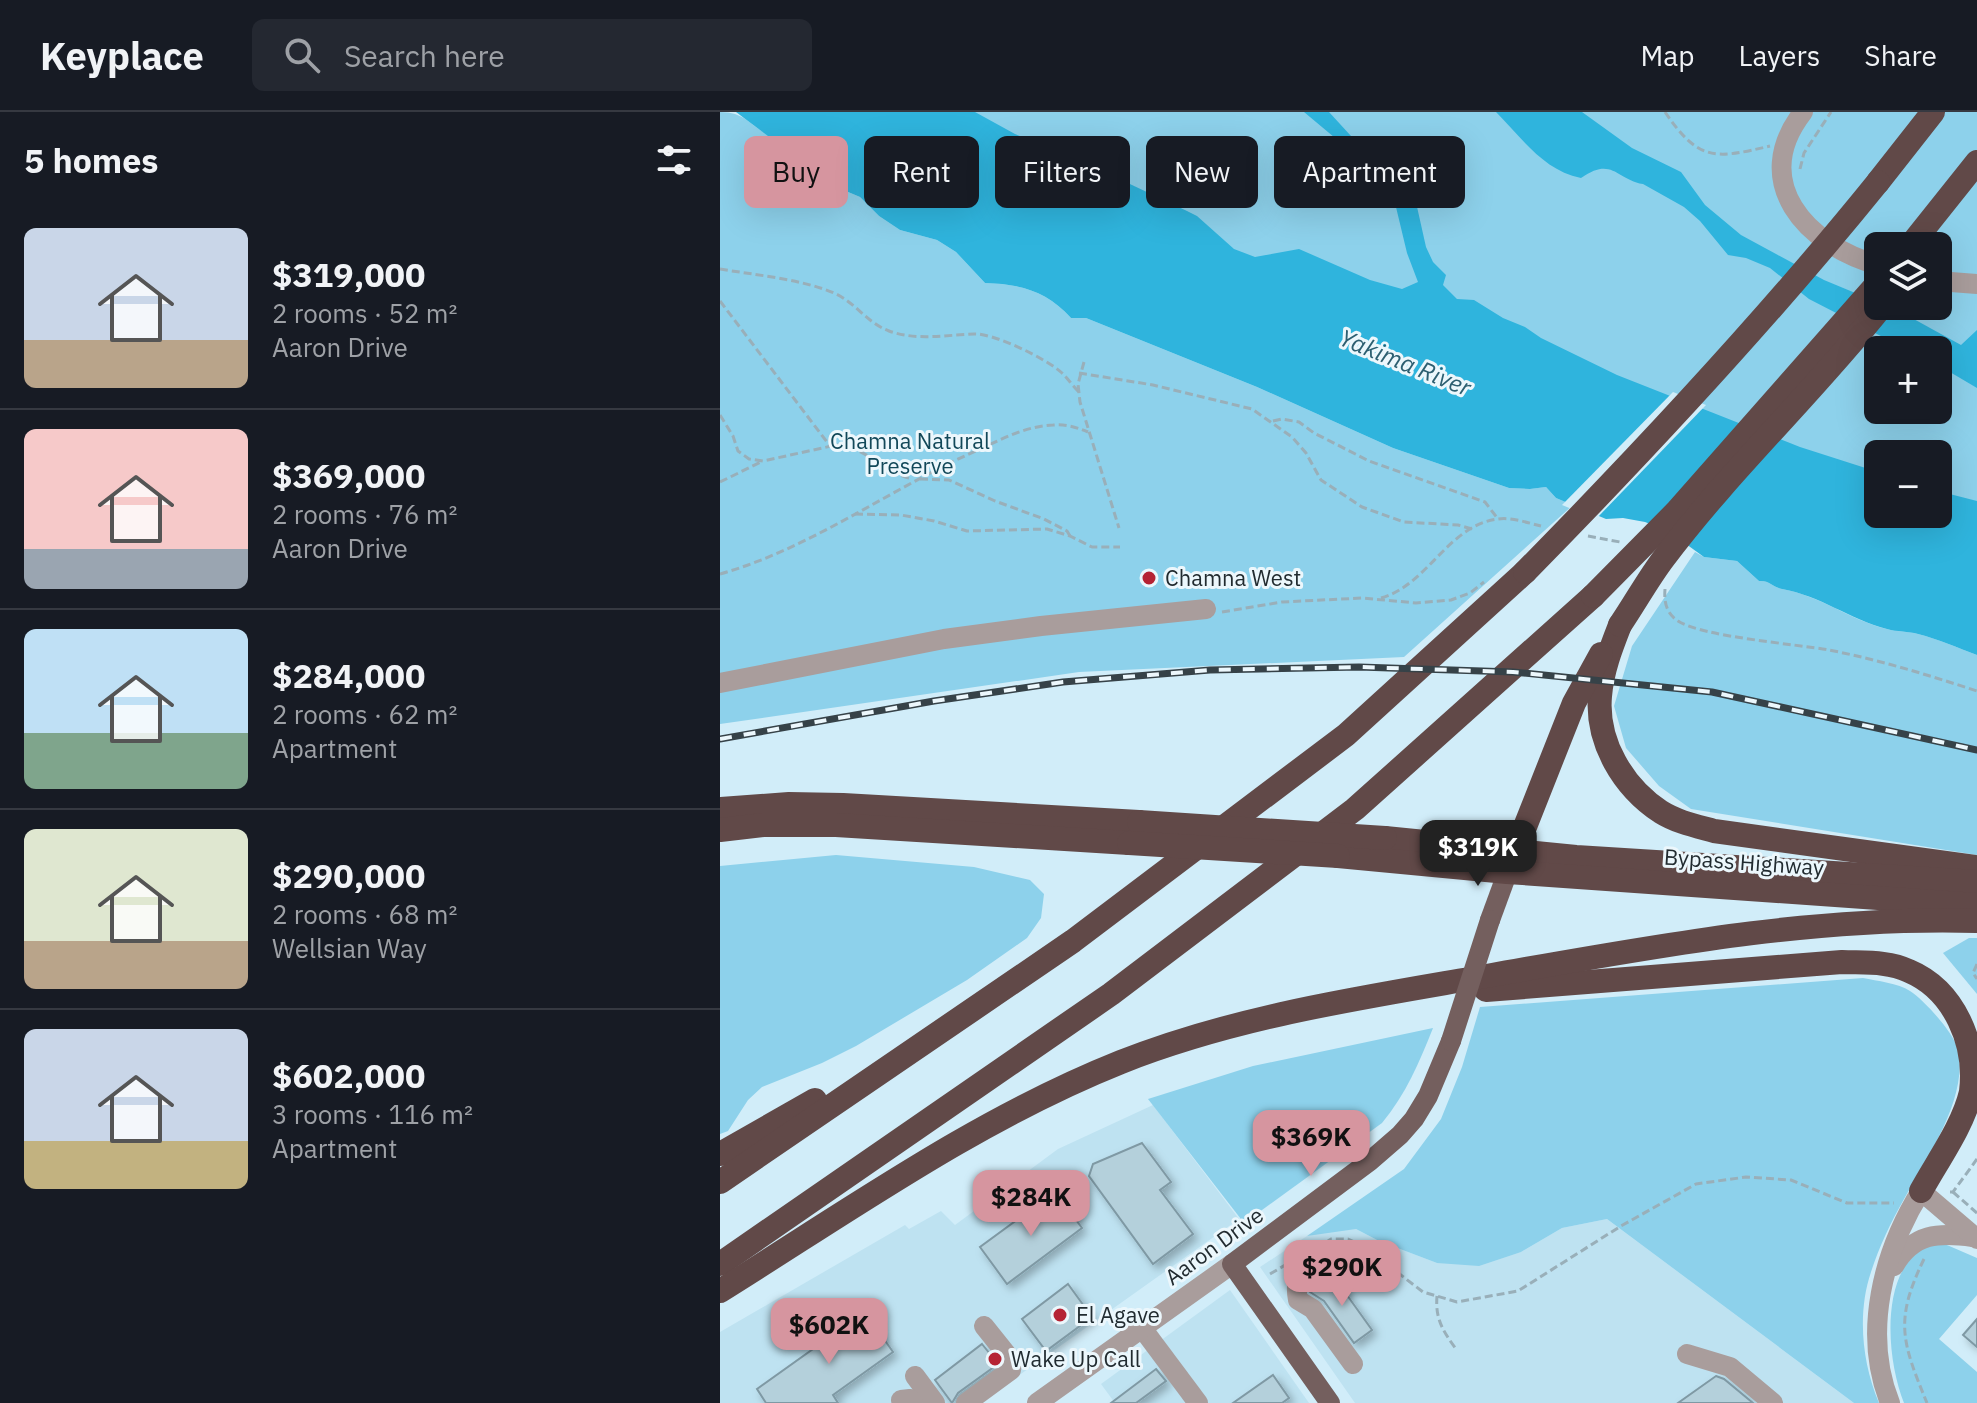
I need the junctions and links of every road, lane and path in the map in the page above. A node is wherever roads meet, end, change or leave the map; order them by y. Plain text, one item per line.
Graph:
1 (1665, 112) edge
2 (1803, 112) edge
3 (1831, 112) edge
4 (1933, 112) edge
5 (1786, 143) junction
6 (1977, 162) edge
7 (1977, 183) edge
8 (1786, 198) junction
9 (1921, 232) edge
10 (1940, 232) edge
11 (1864, 261) edge
12 (720, 269) edge
13 (1952, 282) edge
14 (1977, 284) edge
15 (1864, 299) edge
16 (720, 301) edge
17 (1871, 320) edge
18 (1084, 362) dead end
19 (1079, 373) junction
20 (1079, 392) junction
21 (720, 415) edge
22 (1273, 421) junction
23 (1088, 432) junction
24 (830, 446) junction
25 (763, 461) junction
26 (915, 479) junction
27 (720, 482) edge
28 (851, 514) junction
29 (1498, 519) junction
30 (1546, 527) dead end
31 (1119, 528) dead end
32 (1472, 529) junction
33 (1585, 535) dead end
34 (1070, 536) junction
35 (1625, 543) dead end
36 (1120, 547) dead end
37 (720, 574) edge
38 (1489, 578) dead end
39 (1665, 588) dead end
40 (1381, 598) junction
41 (1206, 609) joint
42 (1620, 625) junction
43 (720, 683) edge
44 (1977, 691) edge
45 (720, 809) edge
46 (720, 830) edge
47 (1134, 832) junction
48 (1511, 862) junction
49 (1977, 868) edge
50 (1977, 882) edge
51 (1977, 905) edge
52 (1977, 921) edge
53 (1977, 964) edge
54 (1977, 979) edge
55 (1364, 998) junction
56 (920, 1044) junction
57 (720, 1154) edge
58 (1977, 1159) edge
59 (720, 1182) edge
60 (1930, 1198) junction
61 (1977, 1213) edge
62 (1930, 1235) junction
63 (1976, 1238) edge
64 (720, 1264) edge
65 (1232, 1264) junction
66 (1353, 1271) dead end
67 (1882, 1286) junction
68 (720, 1291) edge
69 (984, 1326) dead end
70 (1142, 1328) junction
71 (1456, 1349) dead end
72 (1687, 1354) dead end
73 (1353, 1364) dead end
74 (915, 1376) dead end
75 (935, 1403) edge
76 (966, 1403) edge
77 (1037, 1403) edge
78 (1198, 1403) edge
79 (1330, 1403) edge
80 (1773, 1403) edge
81 (1890, 1403) edge
82 (1927, 1403) edge

1 - 5 path
2 - 5 street
3 - 8 path
4 - 56 highway, bridge
5 - 8 street
6 - 9 highway
7 - 10 highway
8 - 11 street
12 - 20 path
13 - 14 street
15 - 64 highway, bridge
16 - 24 path
17 - 42 highway, bridge
18 - 19 path
19 - 20 path
19 - 22 path
20 - 23 path
21 - 25 path
22 - 29 path
22 - 32 path
23 - 26 path
23 - 31 path
24 - 25 path
24 - 26 path
25 - 27 path
26 - 28 path
26 - 34 path
28 - 34 path
28 - 37 path
29 - 30 path
29 - 32 path
32 - 40 path
33 - 35 path
34 - 36 path
38 - 40 path
39 - 44 path
40 - 41 path
41 - 43 street
42 - 48 highway
42 - 49 highway
45 - 47 highway
46 - 47 highway
47 - 48 highway, bridge
48 - 50 highway, Bypass Highway
48 - 51 highway, Bypass Highway
48 - 65 main road, Aaron Drive, bridge
52 - 55 highway
53 - 54 path
55 - 60 highway
55 - 68 highway
56 - 57 highway
56 - 59 highway
58 - 60 path
60 - 61 path
60 - 63 street
60 - 67 street
60 - 71 path
62 - 63 street
62 - 67 street
62 - 82 path
65 - 70 street, Aaron Drive
65 - 79 main road
66 - 73 street
67 - 81 street
69 - 76 street
70 - 77 street, Aaron Drive
70 - 78 street
72 - 80 street
74 - 75 street

